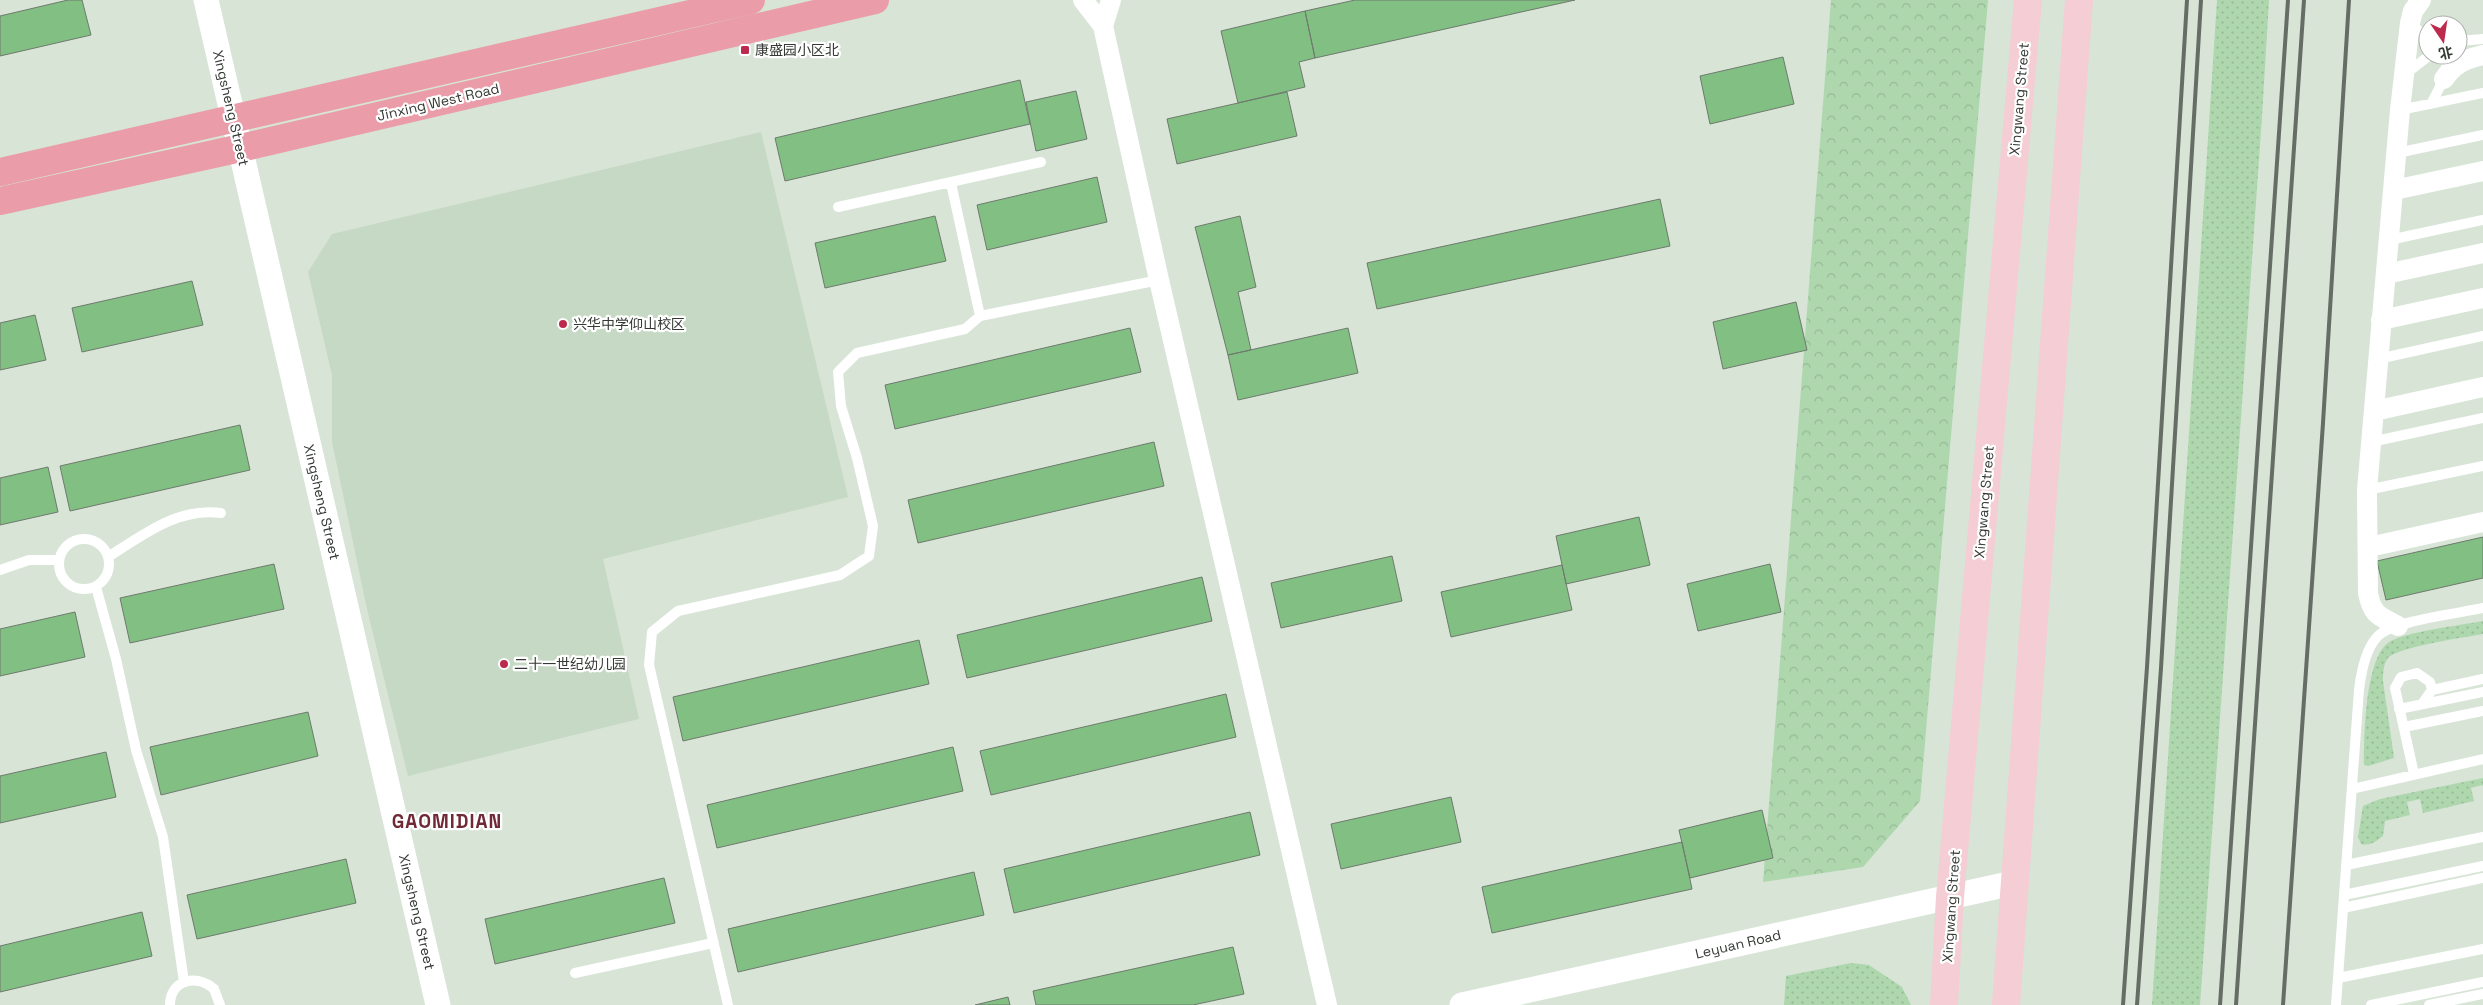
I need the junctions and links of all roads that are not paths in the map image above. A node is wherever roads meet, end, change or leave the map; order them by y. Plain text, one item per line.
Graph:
1 (206, 0) edge
2 (751, 0) edge
3 (875, 0) edge
4 (1083, 0) edge
5 (1111, 0) edge
6 (2028, 0) edge
7 (2079, 0) edge
8 (2421, 0) edge
9 (2410, 23) junction
10 (1103, 26) junction
11 (2418, 30) edge
12 (2483, 39) edge
13 (2468, 40) edge
14 (2483, 55) edge
15 (2418, 64) edge
16 (2446, 65) edge
17 (2404, 75) junction
18 (2444, 79) junction
19 (2483, 93) edge
20 (2431, 104) junction
21 (2400, 110) junction
22 (234, 117) junction
23 (2483, 135) edge
24 (241, 148) junction
25 (2397, 153) junction
26 (1041, 162) dead end
27 (2483, 171) edge
28 (0, 172) edge
29 (950, 183) junction
30 (2394, 190) junction
31 (0, 201) edge
32 (838, 207) dead end
33 (2483, 220) edge
34 (2389, 240) junction
35 (2483, 253) edge
36 (2386, 274) junction
37 (1159, 280) junction
38 (2483, 298) edge
39 (980, 316) junction
40 (2381, 320) junction
41 (2483, 336) edge
42 (2378, 359) junction
43 (2483, 388) edge
44 (2374, 411) junction
45 (2483, 418) edge
46 (2371, 442) junction
47 (2483, 466) edge
48 (2367, 490) junction
49 (221, 513) dead end
50 (2483, 522) edge
51 (2369, 547) junction
52 (108, 557) junction
53 (59, 560) junction
54 (0, 570) edge
55 (96, 587) junction
56 (2483, 608) edge
57 (2398, 626) junction
58 (2483, 679) edge
59 (2432, 690) junction
60 (2483, 692) edge
61 (2422, 704) junction
62 (2399, 709) junction
63 (2483, 711) edge
64 (2404, 727) junction
65 (2483, 759) edge
66 (2414, 774) junction
67 (2352, 789) junction
68 (2483, 837) edge
69 (2346, 865) junction
70 (2483, 866) edge
71 (2483, 878) edge
72 (2013, 883) junction
73 (2344, 895) junction
74 (1950, 897) junction
75 (2344, 908) junction
76 (713, 943) junction
77 (2483, 949) edge
78 (575, 974) dead end
79 (2338, 978) junction
80 (184, 982) junction
81 (2483, 982) edge
82 (2483, 994) edge
83 (170, 1005) edge
84 (220, 1005) edge
85 (438, 1005) edge
86 (728, 1005) edge
87 (1327, 1005) edge
88 (1462, 1005) edge
89 (1944, 1005) edge
90 (2006, 1005) edge
91 (2336, 1005) edge
92 (2371, 1005) edge
93 (2429, 1005) edge

1 - 22 street, Xingsheng Street
2 - 22 main road
3 - 24 main road, Jinxing West Road
4 - 10 street
5 - 10 street
6 - 74 main road, Xingwang Street
7 - 72 main road
8 - 9 street
9 - 11 lane
9 - 17 street
10 - 37 street
12 - 13 lane
14 - 18 street
15 - 17 lane
16 - 18 lane
17 - 21 street
18 - 20 lane
19 - 20 lane
20 - 21 lane
21 - 25 street
22 - 24 street, Xingsheng Street
22 - 28 main road
23 - 25 lane
24 - 31 main road, Jinxing West Road
24 - 85 street, Xingsheng Street
25 - 30 street
26 - 29 lane
27 - 30 street
29 - 32 lane
29 - 39 lane
30 - 34 street
33 - 34 lane
34 - 36 street
35 - 36 street
36 - 40 street
37 - 39 lane
37 - 87 street
38 - 40 street
39 - 76 lane
40 - 42 street
41 - 42 lane
42 - 44 street
43 - 44 street
44 - 46 street
45 - 46 lane
46 - 48 street
47 - 48 lane
48 - 51 street
49 - 52 lane
50 - 51 street
51 - 57 street
52 - 53 lane
52 - 55 lane
53 - 54 lane
53 - 55 lane
55 - 80 lane
56 - 57 lane
57 - 67 lane
58 - 59 lane
59 - 61 lane
59 - 62 lane
60 - 61 lane
61 - 62 lane
62 - 64 lane
63 - 64 lane
64 - 66 lane
65 - 66 lane
66 - 67 lane
67 - 69 lane
68 - 69 lane
69 - 73 lane
70 - 73 lane
71 - 75 lane
72 - 74 street, Leyuan Road
72 - 90 main road
73 - 75 lane
74 - 88 street, Leyuan Road
74 - 89 main road, Xingwang Street
75 - 79 lane
76 - 78 lane
76 - 86 lane
77 - 79 lane
79 - 91 lane
80 - 83 lane
80 - 84 lane
81 - 92 lane
82 - 93 lane

